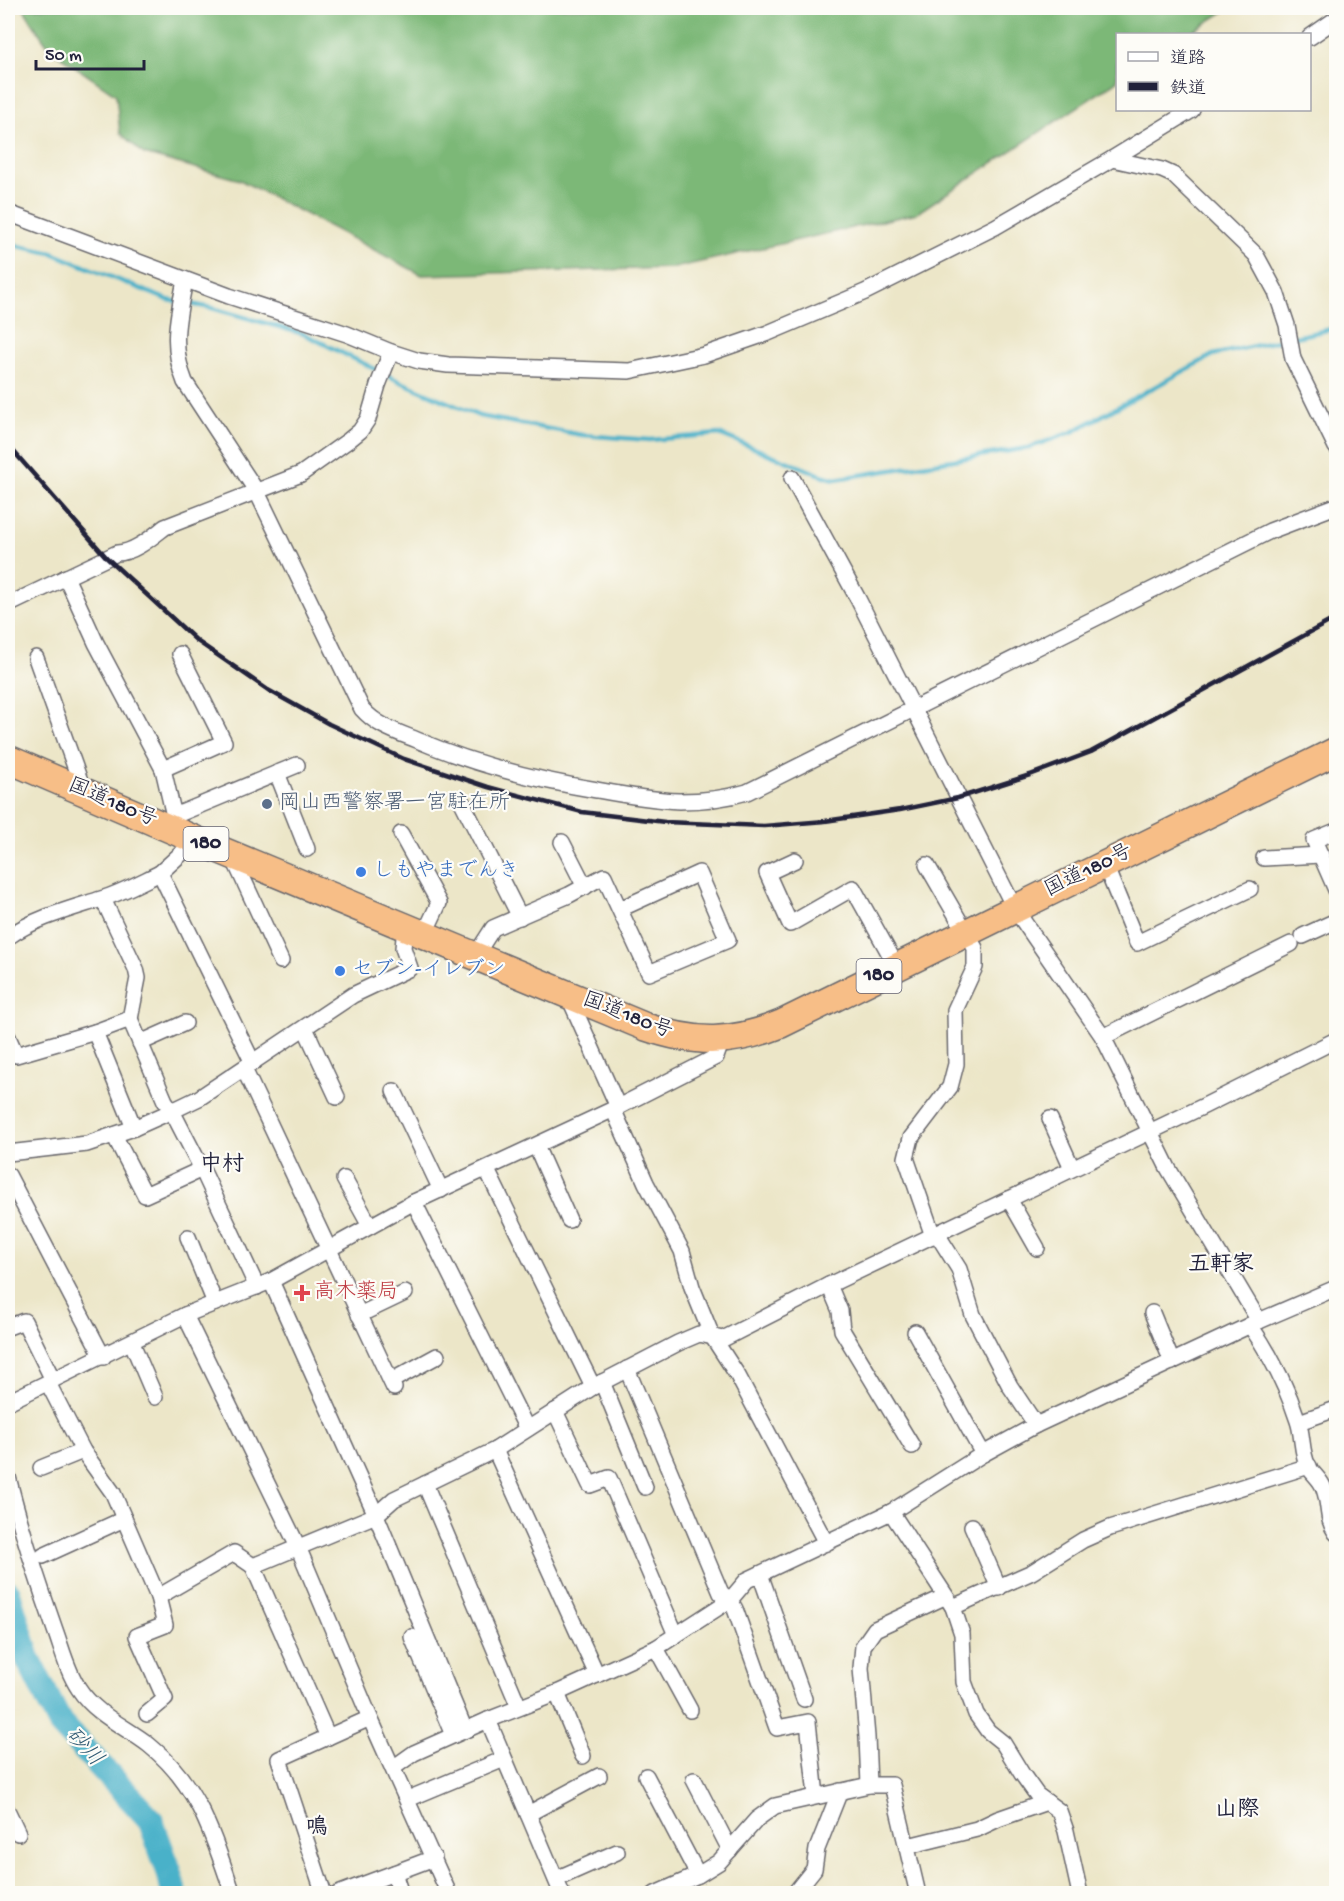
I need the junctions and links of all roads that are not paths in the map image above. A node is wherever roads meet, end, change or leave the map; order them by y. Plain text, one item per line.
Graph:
1 (1336, 20) edge
2 (1311, 35) edge
3 (1190, 111) edge
4 (1112, 159) junction
5 (9, 214) edge
6 (185, 280) junction
7 (391, 352) junction
8 (1336, 447) edge
9 (792, 478) dead end
10 (257, 492) junction
11 (1336, 506) edge
12 (66, 577) junction
13 (8, 605) edge
14 (180, 654) dead end
15 (36, 658) dead end
16 (913, 709) junction
17 (1336, 751) edge
18 (8, 759) edge
19 (297, 765) dead end
20 (163, 769) junction
21 (277, 773) junction
22 (84, 792) junction
23 (462, 802) dead end
24 (171, 822) junction
25 (1336, 831) edge
26 (401, 834) dead end
27 (196, 840) junction
28 (562, 842) dead end
29 (307, 849) dead end
30 (232, 855) junction
31 (1321, 855) junction
32 (1264, 858) dead end
33 (795, 860) dead end
34 (927, 865) dead end
35 (1105, 865) junction
36 (160, 873) junction
37 (585, 887) junction
38 (1250, 889) dead end
39 (1336, 890) edge
40 (103, 899) junction
41 (620, 909) junction
42 (1015, 909) junction
43 (520, 917) junction
44 (1336, 921) edge
45 (414, 931) junction
46 (966, 933) junction
47 (8, 938) edge
48 (475, 956) junction
49 (281, 961) dead end
50 (897, 967) junction
51 (567, 994) junction
52 (130, 1019) junction
53 (186, 1023) dead end
54 (305, 1028) junction
55 (95, 1032) junction
56 (8, 1037) edge
57 (1103, 1037) junction
58 (722, 1040) junction
59 (1336, 1040) edge
60 (140, 1043) junction
61 (248, 1066) junction
62 (394, 1091) dead end
63 (337, 1097) dead end
64 (616, 1108) junction
65 (172, 1111) junction
66 (1050, 1119) dead end
67 (134, 1128) junction
68 (1150, 1130) junction
69 (114, 1135) junction
70 (536, 1146) junction
71 (8, 1153) edge
72 (202, 1168) junction
73 (1072, 1168) junction
74 (487, 1170) junction
75 (8, 1175) edge
76 (344, 1179) dead end
77 (441, 1190) junction
78 (1010, 1199) junction
79 (414, 1202) junction
80 (569, 1220) dead end
81 (370, 1226) junction
82 (935, 1235) junction
83 (188, 1237) dead end
84 (1037, 1248) dead end
85 (329, 1251) junction
86 (264, 1284) junction
87 (829, 1285) junction
88 (1336, 1288) edge
89 (405, 1293) dead end
90 (215, 1303) junction
91 (1152, 1313) dead end
92 (185, 1315) junction
93 (359, 1315) junction
94 (1254, 1323) junction
95 (8, 1327) edge
96 (915, 1332) dead end
97 (712, 1335) junction
98 (132, 1343) junction
99 (437, 1356) dead end
100 (103, 1357) junction
101 (1172, 1362) junction
102 (627, 1369) junction
103 (51, 1382) junction
104 (598, 1385) junction
105 (155, 1397) dead end
106 (8, 1402) edge
107 (1336, 1409) edge
108 (555, 1411) junction
109 (1299, 1422) junction
110 (1036, 1425) junction
111 (527, 1429) junction
112 (912, 1446) dead end
113 (495, 1450) junction
114 (82, 1451) junction
115 (982, 1454) junction
116 (1308, 1466) junction
117 (41, 1468) dead end
118 (8, 1477) edge
119 (425, 1484) junction
120 (645, 1487) dead end
121 (891, 1512) junction
122 (376, 1515) junction
123 (124, 1519) junction
124 (972, 1526) dead end
125 (1336, 1533) edge
126 (826, 1543) junction
127 (298, 1547) junction
128 (43, 1556) dead end
129 (253, 1566) junction
130 (760, 1574) junction
131 (999, 1588) junction
132 (158, 1597) junction
133 (730, 1600) junction
134 (948, 1602) junction
135 (676, 1635) junction
136 (412, 1637) dead end
137 (656, 1648) junction
138 (597, 1675) junction
139 (557, 1693) junction
140 (804, 1700) dead end
141 (519, 1707) junction
142 (690, 1710) dead end
143 (147, 1713) dead end
144 (369, 1718) junction
145 (488, 1720) junction
146 (459, 1733) junction
147 (328, 1737) junction
148 (583, 1756) dead end
149 (504, 1760) junction
150 (393, 1768) junction
151 (599, 1776) dead end
152 (646, 1776) dead end
153 (694, 1780) dead end
154 (869, 1785) junction
155 (840, 1791) junction
156 (816, 1796) junction
157 (408, 1799) junction
158 (1047, 1802) junction
159 (8, 1812) edge
160 (528, 1814) junction
161 (18, 1833) dead end
162 (908, 1846) junction
163 (730, 1850) junction
164 (616, 1852) dead end
165 (434, 1858) junction
166 (394, 1873) junction
167 (698, 1875) junction
168 (559, 1886) edge
169 (233, 1893) edge
170 (324, 1893) edge
171 (338, 1893) edge
172 (401, 1893) edge
173 (449, 1893) edge
174 (655, 1893) edge
175 (794, 1893) edge
176 (918, 1893) edge
177 (1080, 1893) edge

1 - 2 street
3 - 4 street
4 - 7 street
4 - 8 street
5 - 6 street
6 - 7 street
6 - 10 street
7 - 10 street
9 - 16 street
10 - 12 street
10 - 16 street
11 - 16 street
12 - 13 street
12 - 20 street
14 - 20 street
15 - 22 street
16 - 42 street
17 - 35 highway, 国道180号 / 180
18 - 22 highway, 国道180号 / 180
19 - 21 street
20 - 24 street
21 - 24 street
21 - 29 street
22 - 24 highway, 国道180号 / 180
23 - 43 street
24 - 27 highway, 国道180号 / 180
25 - 31 street
26 - 45 street
27 - 30 highway, 国道180号 / 180
27 - 36 street
28 - 37 street
30 - 45 highway, 国道180号 / 180
30 - 49 street
31 - 32 street
31 - 39 street
33 - 50 street
34 - 46 street
35 - 38 street
35 - 42 highway, 国道180号 / 180
36 - 40 street
36 - 61 street
37 - 41 street
37 - 43 street
40 - 47 street
40 - 52 street
41 - 41 street
42 - 46 highway, 国道180号 / 180
42 - 57 street
43 - 48 street
44 - 57 street
45 - 48 highway, 国道180号 / 180
45 - 54 street
46 - 50 highway, 国道180号 / 180
46 - 82 street
48 - 51 highway, 国道180号 / 180
50 - 58 highway, 国道180号 / 180
51 - 58 highway, 国道180号 / 180
51 - 64 street
52 - 55 street
52 - 60 street
53 - 60 street
54 - 61 street
54 - 63 street
55 - 56 street
55 - 67 street
57 - 68 street
58 - 64 street
59 - 68 street
60 - 65 street
61 - 65 street
61 - 85 street
62 - 77 street
64 - 70 street
64 - 97 street
65 - 67 street
65 - 72 street
66 - 73 street
67 - 69 street
68 - 73 street
68 - 94 street
69 - 71 street
69 - 72 street
70 - 74 street
70 - 80 street
72 - 86 street
73 - 78 street
74 - 77 street
74 - 104 street
75 - 100 street
76 - 81 street
77 - 79 street
78 - 82 street
78 - 84 street
79 - 81 street
79 - 111 street
81 - 85 street
82 - 87 street
82 - 110 street
83 - 90 street
85 - 86 street
85 - 93 street
86 - 90 street
86 - 122 street
87 - 97 street
87 - 112 street
88 - 94 street
89 - 93 street
90 - 92 street
91 - 101 street
92 - 98 street
92 - 127 street
93 - 99 street
94 - 101 street
94 - 109 street
95 - 103 street
96 - 115 street
97 - 102 street
97 - 126 street
98 - 100 street
98 - 105 street
100 - 103 street
101 - 110 street
102 - 104 street
102 - 133 street
103 - 106 street
103 - 114 street
104 - 108 street
104 - 120 street
107 - 109 street
108 - 111 street
108 - 135 street
109 - 116 street
110 - 115 street
111 - 113 street
113 - 119 street
113 - 138 street
114 - 117 street
114 - 123 street
115 - 121 street
116 - 125 street
116 - 131 street
118 - 169 street
119 - 122 street
119 - 141 street
121 - 126 street
121 - 134 street
122 - 127 street
122 - 146 street
123 - 128 street
123 - 132 street
124 - 131 street
126 - 130 street
127 - 129 street
127 - 144 street
129 - 132 street
129 - 147 street
130 - 133 street
130 - 140 street
131 - 134 street
132 - 143 street
133 - 135 street
133 - 156 street
134 - 154 street
134 - 158 street
135 - 137 street
136 - 146 street
137 - 138 street
137 - 142 street
138 - 139 street
139 - 141 street
139 - 148 street
141 - 145 street
144 - 147 street
144 - 150 street
145 - 146 street
145 - 149 street
146 - 150 street
147 - 170 street
149 - 157 street
149 - 160 street
150 - 157 street
151 - 160 street
152 - 167 street
153 - 163 street
154 - 155 street
154 - 162 street
155 - 156 street
155 - 175 street
156 - 163 street
157 - 165 street
158 - 162 street
158 - 177 street
159 - 161 street
160 - 168 street
162 - 176 street
163 - 167 street
164 - 168 street
165 - 166 street
165 - 173 street
166 - 171 street
166 - 172 street
167 - 174 street

